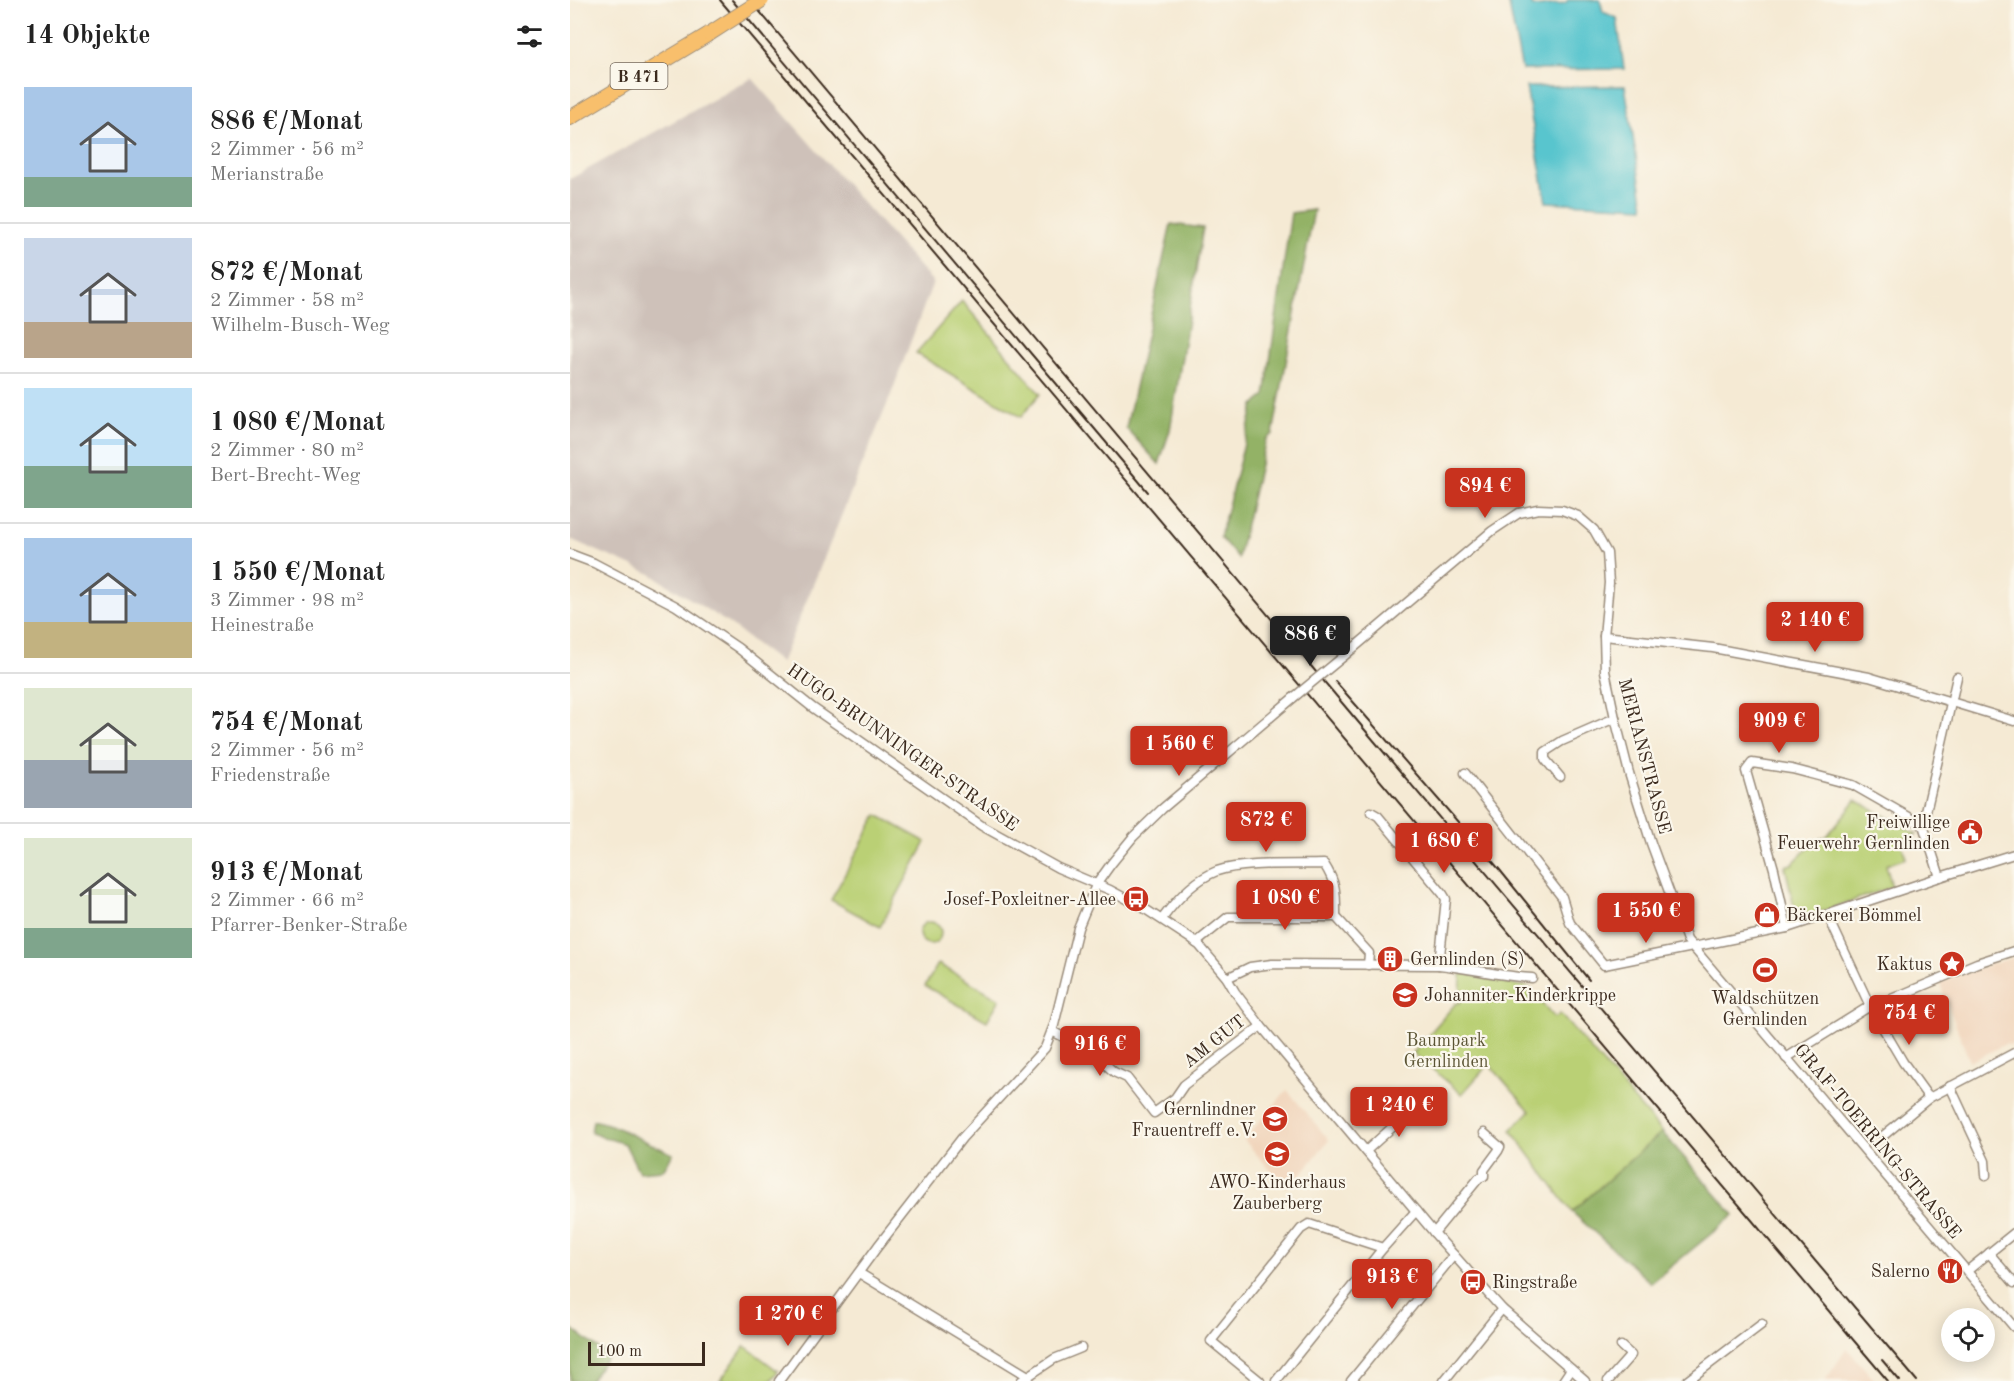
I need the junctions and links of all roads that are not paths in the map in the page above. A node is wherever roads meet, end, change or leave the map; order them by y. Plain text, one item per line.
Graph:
1 (762, 0) edge
2 (570, 118) edge
3 (570, 554) edge
4 (1604, 636) junction
5 (1957, 677) dead end
6 (1951, 703) junction
7 (1615, 718) junction
8 (2014, 721) edge
9 (1465, 773) dead end
10 (1560, 777) dead end
11 (1371, 812) dead end
12 (1923, 825) junction
13 (2014, 855) edge
14 (1940, 877) junction
15 (1096, 885) junction
16 (1828, 916) junction
17 (1336, 917) junction
18 (1162, 919) junction
19 (1788, 928) junction
20 (1196, 943) junction
21 (1693, 949) junction
22 (2014, 951) edge
23 (1368, 965) junction
24 (1439, 965) junction
25 (1227, 978) junction
26 (1532, 978) dead end
27 (1870, 1006) junction
28 (1261, 1026) junction
29 (1052, 1031) junction
30 (2014, 1053) edge
31 (1786, 1058) junction
32 (1950, 1086) junction
33 (1929, 1098) junction
34 (1411, 1104) dead end
35 (1484, 1133) dead end
36 (1883, 1136) dead end
37 (1366, 1151) junction
38 (1986, 1175) dead end
39 (1416, 1211) junction
40 (1434, 1233) junction
41 (2014, 1233) edge
42 (1383, 1248) junction
43 (1989, 1253) junction
44 (1454, 1255) junction
45 (1967, 1271) junction
46 (860, 1273) junction
47 (2014, 1283) edge
48 (1502, 1309) junction
49 (1762, 1324) dead end
50 (2014, 1327) edge
51 (1622, 1346) dead end
52 (1081, 1348) dead end
53 (1571, 1370) junction
54 (1026, 1379) edge
55 (779, 1381) edge
56 (1260, 1381) edge
57 (1276, 1381) edge
58 (1351, 1381) edge
59 (1444, 1381) edge
60 (1563, 1381) edge
61 (1585, 1381) edge
62 (1608, 1381) edge
63 (1687, 1381) edge

1 - 2 highway, B 471, bridge
3 - 15 street, HUGO-BRUNNINGER-STRASSE
4 - 6 street
4 - 7 street, MERIANSTRASSE
4 - 15 street, MERIANSTRASSE, bridge
5 - 6 street
6 - 8 street
6 - 12 street
7 - 10 street
7 - 21 street, MERIANSTRASSE
9 - 21 street
11 - 24 street
12 - 14 street
12 - 19 street
13 - 14 street
14 - 16 street
15 - 18 street, HUGO-BRUNNINGER-STRASSE
15 - 29 street
16 - 19 street
16 - 27 street
17 - 18 street
17 - 20 street
17 - 23 street
18 - 20 street, HUGO-BRUNNINGER-STRASSE
19 - 21 street
20 - 25 street, HUGO-BRUNNINGER-STRASSE
21 - 31 street, GRAF-TOERRING-STRASSE
22 - 27 street
23 - 24 street
23 - 25 street
24 - 26 street
25 - 28 street, HUGO-BRUNNINGER-STRASSE
27 - 31 street
27 - 33 street
28 - 29 street, AM GUT
28 - 37 street, HUGO-BRUNNINGER-STRASSE
29 - 46 street
30 - 32 street
31 - 45 street, GRAF-TOERRING-STRASSE
32 - 33 street
32 - 38 street
33 - 36 street
34 - 37 street
35 - 40 street
37 - 39 street, HUGO-BRUNNINGER-STRASSE
39 - 40 street, HUGO-BRUNNINGER-STRASSE
39 - 42 street
40 - 44 street, HUGO-BRUNNINGER-STRASSE
41 - 43 street
42 - 56 street
42 - 57 street
43 - 45 street
43 - 47 street
44 - 48 street, HUGO-BRUNNINGER-STRASSE
44 - 58 street
45 - 50 street, GRAF-TOERRING-STRASSE
46 - 54 street
46 - 55 street
48 - 53 street, HUGO-BRUNNINGER-STRASSE
48 - 59 street
49 - 63 street
51 - 62 street
52 - 54 street
53 - 60 street
53 - 61 street, HUGO-BRUNNINGER-STRASSE

